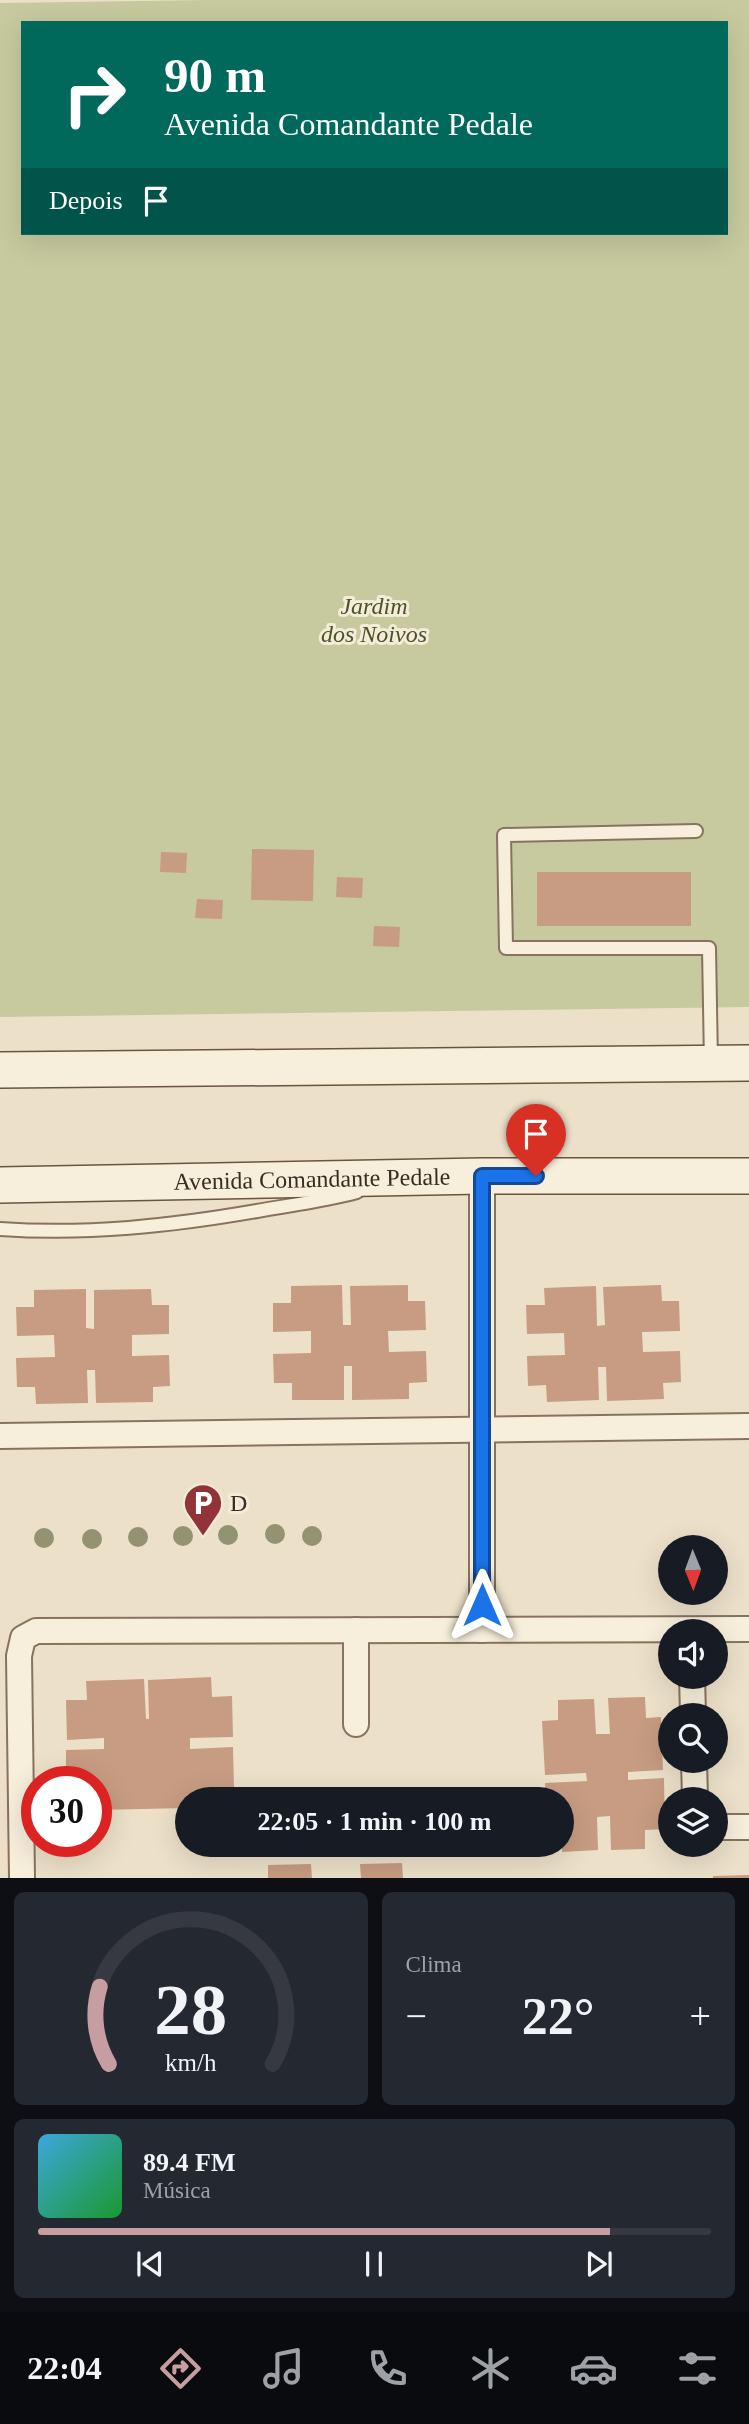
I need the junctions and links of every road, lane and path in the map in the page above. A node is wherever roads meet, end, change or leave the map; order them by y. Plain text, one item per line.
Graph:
1 (695, 831) dead end
2 (749, 1063) edge
3 (711, 1064) junction
4 (0, 1070) edge
5 (482, 1176) junction
6 (749, 1176) edge
7 (409, 1178) junction
8 (0, 1185) edge
9 (0, 1229) edge
10 (749, 1426) edge
11 (481, 1430) junction
12 (0, 1436) edge
13 (728, 1629) edge
14 (749, 1629) edge
15 (356, 1630) junction
16 (482, 1630) junction
17 (658, 1630) edge
18 (356, 1724) dead end
19 (728, 1827) edge
20 (749, 1827) edge
21 (22, 1878) edge

1 - 3 lane
2 - 3 street
3 - 4 street
5 - 6 street, Avenida Comandante Pedale
5 - 7 street, Avenida Comandante Pedale
5 - 11 street
7 - 8 street, Avenida Comandante Pedale
7 - 9 lane
10 - 11 street
11 - 12 street
11 - 16 street
13 - 14 street
15 - 16 street
15 - 18 street
15 - 21 street
16 - 17 street
19 - 20 street

